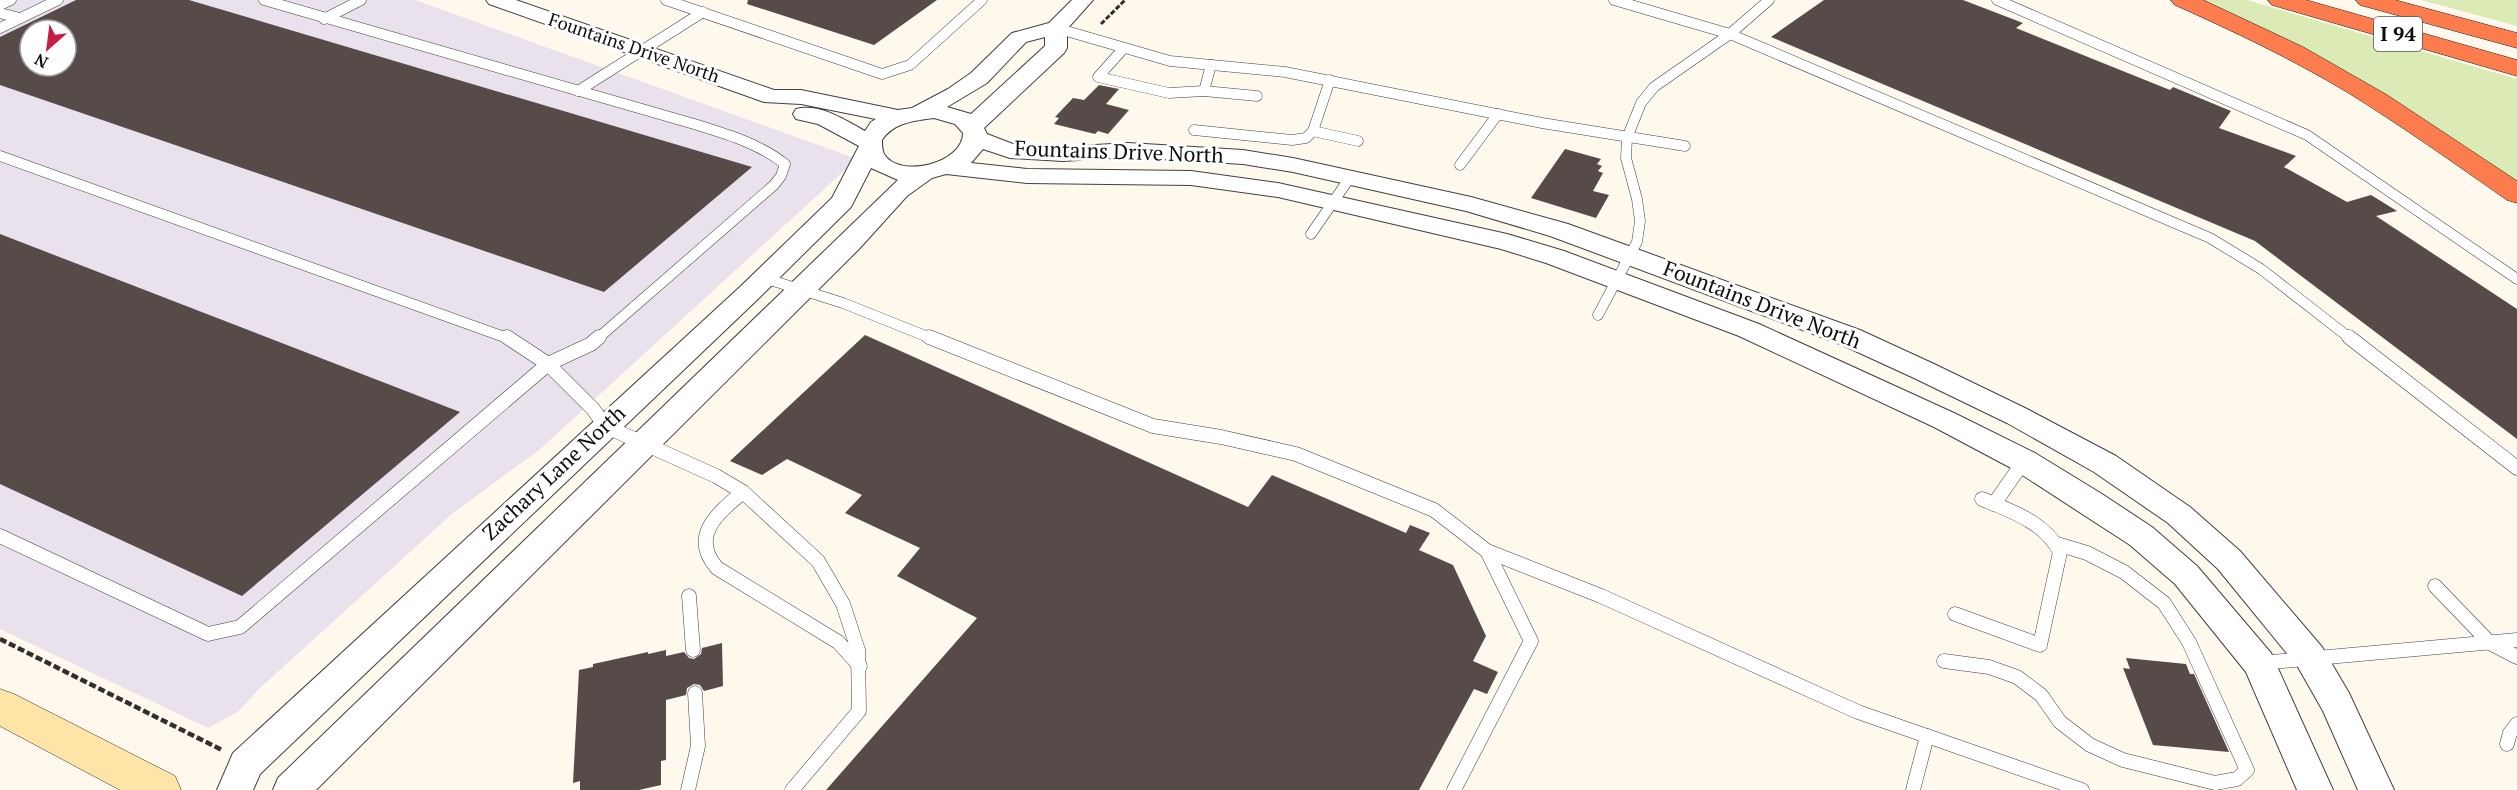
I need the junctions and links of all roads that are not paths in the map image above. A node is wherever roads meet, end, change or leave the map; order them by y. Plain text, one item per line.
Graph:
1 (11, 0) edge
2 (58, 0) edge
3 (264, 0) edge
4 (361, 0) edge
5 (495, 0) edge
6 (666, 0) edge
7 (982, 0) edge
8 (1083, 0) edge
9 (1614, 0) edge
10 (1769, 0) edge
11 (1997, 0) edge
12 (2183, 0) edge
13 (2280, 0) edge
14 (2368, 0) edge
15 (0, 5) edge
16 (703, 12) junction
17 (0, 13) edge
18 (20, 18) joint
19 (18, 19) edge
20 (324, 19) junction
21 (0, 28) edge
22 (1056, 28) junction
23 (1730, 34) junction
24 (2517, 41) edge
25 (1123, 49) junction
26 (642, 51) junction
27 (1211, 65) junction
28 (2517, 68) edge
29 (1330, 81) junction
30 (578, 91) junction
31 (1204, 91) junction
32 (1257, 96) dead end
33 (772, 97) junction
34 (908, 114) junction
35 (1498, 114) junction
36 (1194, 130) dead end
37 (1313, 131) junction
38 (974, 132) junction
39 (1627, 138) junction
40 (1358, 141) dead end
41 (868, 146) junction
42 (1685, 146) dead end
43 (0, 156) edge
44 (1460, 165) dead end
45 (936, 170) junction
46 (1342, 190) junction
47 (2517, 194) edge
48 (1311, 234) dead end
49 (1624, 268) junction
50 (764, 278) junction
51 (2517, 279) edge
52 (801, 290) junction
53 (1598, 315) dead end
54 (548, 364) junction
55 (605, 426) junction
56 (645, 444) junction
57 (2024, 461) junction
58 (2517, 468) edge
59 (743, 492) junction
60 (0, 536) edge
61 (2057, 544) junction
62 (1487, 551) junction
63 (2435, 586) dead end
64 (689, 596) dead end
65 (1955, 614) dead end
66 (2517, 640) edge
67 (2490, 643) junction
68 (693, 650) dead end
69 (2310, 657) junction
70 (2517, 657) edge
71 (1944, 661) dead end
72 (2259, 663) junction
73 (860, 667) junction
74 (695, 693) dead end
75 (0, 706) edge
76 (2517, 724) edge
77 (1927, 736) junction
78 (2507, 744) dead end
79 (240, 777) edge
80 (160, 790) edge
81 (291, 790) edge
82 (688, 790) edge
83 (792, 790) edge
84 (1454, 790) edge
85 (1913, 790) edge
86 (2082, 790) edge
87 (2315, 790) edge
88 (2376, 790) edge

1 - 15 lane
2 - 18 lane
3 - 20 lane
4 - 20 lane
5 - 26 street, Fountains Drive North
6 - 16 lane
7 - 16 lane
8 - 22 street
9 - 23 lane
10 - 23 lane
11 - 51 lane
12 - 47 highway
13 - 28 highway, I 94
14 - 24 highway, I 94
16 - 26 lane
17 - 18 lane
19 - 21 lane
20 - 30 lane
22 - 25 lane
22 - 34 street
22 - 38 street
23 - 39 lane
23 - 58 lane
25 - 27 lane
25 - 31 lane
26 - 30 lane
26 - 33 street, Fountains Drive North
27 - 29 lane
27 - 31 lane
29 - 35 lane
29 - 37 lane
30 - 54 lane
31 - 32 lane
33 - 34 street, Fountains Drive North
33 - 41 street, Fountains Drive North
34 - 38 street, Fountains Drive North
34 - 41 street
35 - 39 lane
35 - 44 lane
36 - 37 lane
37 - 40 lane
38 - 45 street, Zachary Lane North
38 - 46 street, Fountains Drive North
39 - 42 lane
39 - 49 lane
41 - 45 street, Fountains Drive North
41 - 50 street, Zachary Lane North
43 - 54 lane
45 - 46 street, Fountains Drive North
45 - 52 street, Zachary Lane North
46 - 48 lane
46 - 49 street, Fountains Drive North
49 - 53 lane
49 - 57 street, Fountains Drive North
49 - 69 street, Fountains Drive North
50 - 52 lane
50 - 55 street, Zachary Lane North
52 - 56 street, Zachary Lane North
52 - 62 lane
54 - 55 lane
54 - 60 lane
55 - 56 lane
55 - 79 street, Zachary Lane North
56 - 59 lane
56 - 81 street, Zachary Lane North
57 - 61 lane
57 - 72 street, Fountains Drive North
59 - 73 lane
59 - 73 lane
61 - 65 lane
61 - 71 lane
62 - 77 lane
62 - 84 lane
63 - 67 lane
64 - 68 lane
66 - 67 lane
67 - 69 lane
67 - 70 lane
69 - 72 lane
69 - 88 street, Fountains Drive North
72 - 87 street, Fountains Drive North
73 - 83 lane
74 - 82 lane
75 - 80 main road
76 - 78 lane
77 - 85 lane
77 - 86 lane

